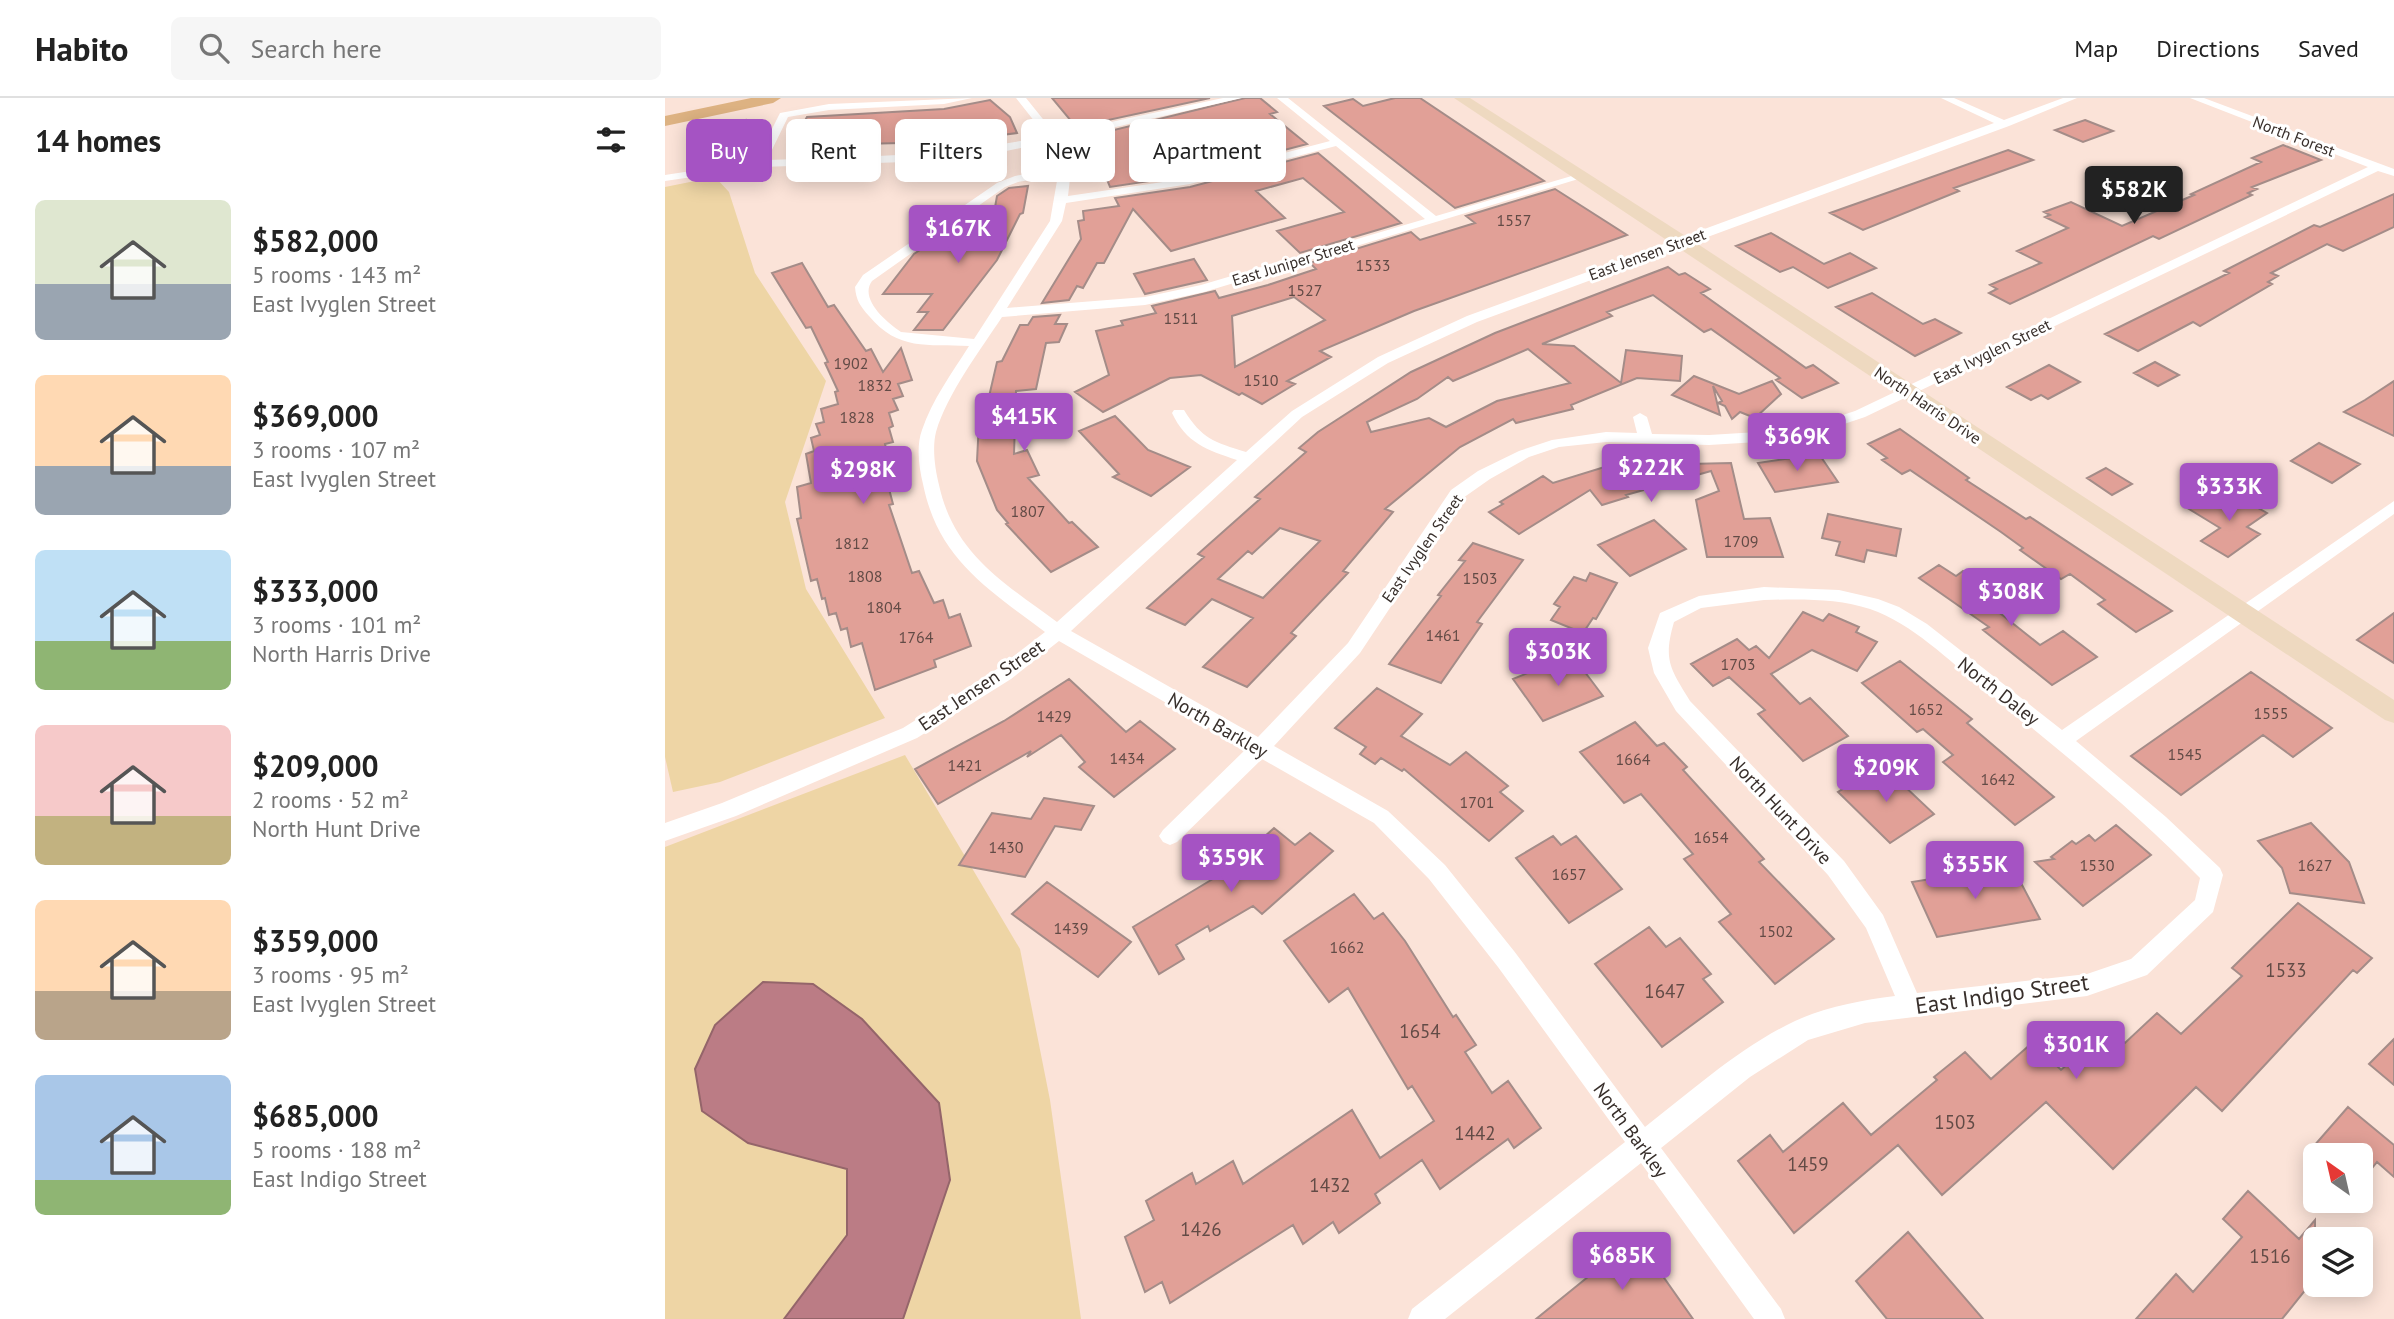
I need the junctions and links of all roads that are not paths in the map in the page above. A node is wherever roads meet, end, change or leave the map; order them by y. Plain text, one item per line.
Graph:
1 (768, 98) edge
2 (967, 98) edge
3 (1021, 98) edge
4 (1237, 98) edge
5 (1282, 98) edge
6 (1461, 98) edge
7 (1946, 98) edge
8 (2072, 98) edge
9 (2195, 98) edge
10 (1039, 119) edge
11 (665, 121) edge
12 (2005, 124) junction
13 (1115, 126) edge
14 (772, 140) edge
15 (1336, 143) junction
16 (1021, 146) edge
17 (772, 164) edge
18 (2377, 167) junction
19 (2394, 173) edge
20 (686, 175) edge
21 (1579, 177) junction
22 (665, 178) edge
23 (1021, 178) edge
24 (1064, 182) edge
25 (1063, 200) junction
26 (1434, 220) junction
27 (1681, 240) junction
28 (1000, 313) junction
29 (980, 343) junction
30 (1907, 392) junction
31 (1179, 413) dead end
32 (1640, 417) dead end
33 (1646, 438) junction
34 (1247, 458) junction
35 (2394, 506) edge
36 (2244, 613) junction
37 (1666, 618) joint
38 (1058, 632) junction
39 (2394, 713) edge
40 (2062, 741) junction
41 (1259, 748) junction
42 (665, 832) edge
43 (1170, 836) dead end
44 (2212, 875) joint
45 (1911, 1007) junction
46 (1641, 1145) junction
47 (1422, 1319) edge
48 (1771, 1319) edge

1 - 11 main road
2 - 14 street
3 - 10 street, North Barkley
4 - 13 street
5 - 15 street
6 - 21 street, North Harris Drive
7 - 12 street
8 - 12 street, East Jensen Street
9 - 18 street, North Forest
12 - 27 street, East Jensen Street
15 - 25 street
15 - 26 street
16 - 17 street
18 - 19 street, North Forest
18 - 30 street, East Ivyglen Street
20 - 22 street
21 - 26 street, East Juniper Street
21 - 27 street, North Harris Drive
23 - 29 street
24 - 25 street, North Barkley
25 - 28 street, North Barkley
26 - 28 street, East Juniper Street
27 - 30 street, North Harris Drive
27 - 34 street, East Jensen Street
28 - 29 street, North Barkley
29 - 38 street, North Barkley
30 - 33 street, East Ivyglen Street
30 - 36 street, North Harris Drive
31 - 34 street
32 - 33 street
33 - 41 street, East Ivyglen Street
34 - 38 street, East Jensen Street
35 - 36 street
36 - 39 street, North Harris Drive
36 - 40 street
37 - 40 street, North Daley
37 - 45 street, North Hunt Drive
38 - 41 street, North Barkley
38 - 42 street, East Jensen Street
40 - 44 street, North Daley
41 - 43 street, East Ivyglen Street
41 - 46 street, North Barkley
44 - 45 street, East Indigo Street
45 - 46 street, East Indigo Street
46 - 47 street, East Indigo Street
46 - 48 street, North Barkley

